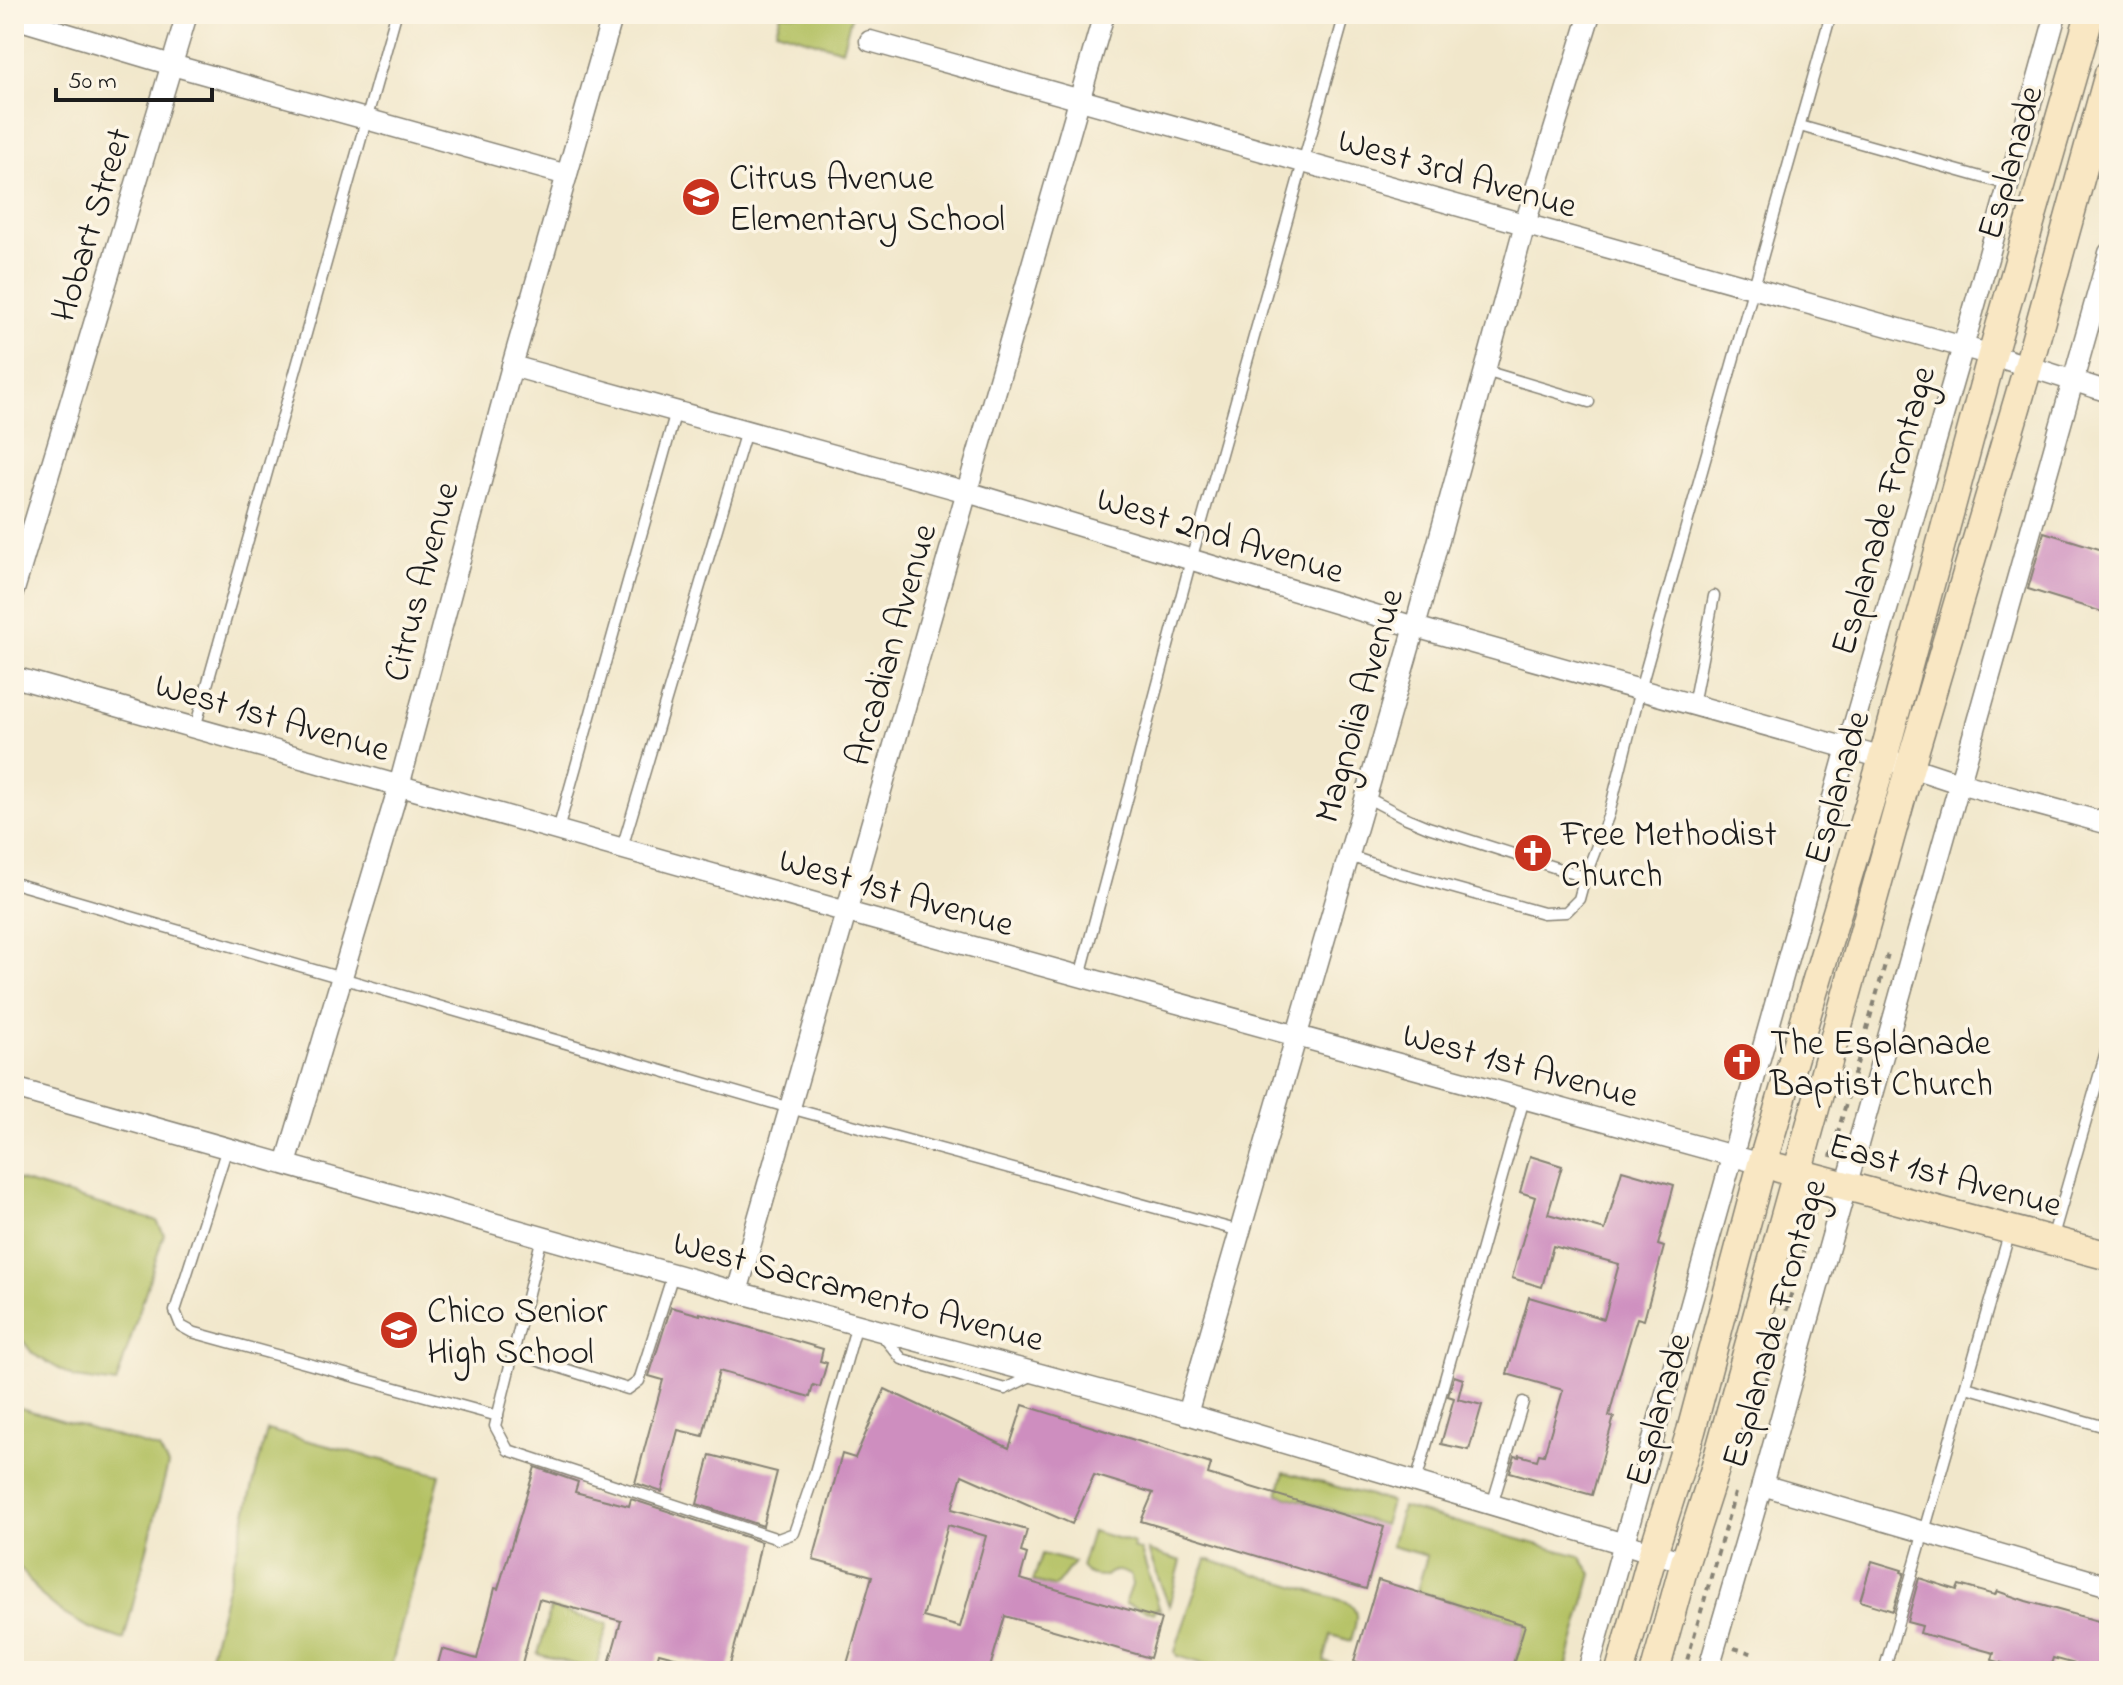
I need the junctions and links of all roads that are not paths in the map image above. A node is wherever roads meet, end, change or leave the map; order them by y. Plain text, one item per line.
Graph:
1 (187, 14) edge
2 (396, 14) edge
3 (613, 14) edge
4 (1104, 14) edge
5 (1345, 14) edge
6 (1590, 14) edge
7 (1831, 14) edge
8 (2056, 14) edge
9 (2090, 14) edge
10 (14, 18) edge
11 (870, 41) dead end
12 (172, 65) junction
13 (2109, 74) edge
14 (1079, 101) junction
15 (366, 118) junction
16 (1800, 126) junction
17 (1303, 163) junction
18 (567, 175) junction
19 (2009, 185) junction
20 (1525, 224) junction
21 (2109, 253) edge
22 (1754, 288) junction
23 (1963, 347) junction
24 (1992, 355) junction
25 (512, 366) junction
26 (2028, 367) junction
27 (1485, 371) junction
28 (2072, 380) junction
29 (2109, 392) edge
30 (1589, 402) dead end
31 (676, 411) junction
32 (746, 431) junction
33 (967, 492) junction
34 (1191, 560) junction
35 (14, 590) edge
36 (1714, 596) dead end
37 (1415, 627) junction
38 (14, 677) edge
39 (1640, 690) junction
40 (1693, 705) junction
41 (195, 728) junction
42 (1847, 748) junction
43 (1897, 762) junction
44 (1959, 783) junction
45 (399, 786) junction
46 (1366, 797) junction
47 (2109, 824) edge
48 (558, 830) junction
49 (622, 848) junction
50 (1349, 856) junction
51 (1585, 877) junction
52 (14, 883) edge
53 (847, 912) junction
54 (1080, 976) junction
55 (342, 978) junction
56 (1296, 1036) junction
57 (2109, 1041) edge
58 (14, 1088) edge
59 (1524, 1099) junction
60 (790, 1108) junction
61 (227, 1148) junction
62 (1732, 1157) junction
63 (286, 1164) junction
64 (1762, 1164) junction
65 (1823, 1179) junction
66 (2010, 1230) junction
67 (1240, 1231) junction
68 (542, 1237) junction
69 (2052, 1241) junction
70 (2109, 1256) edge
71 (673, 1274) junction
72 (737, 1292) junction
73 (857, 1324) junction
74 (514, 1353) junction
75 (1966, 1387) junction
76 (1523, 1402) dead end
77 (1187, 1414) junction
78 (497, 1421) junction
79 (2109, 1428) edge
80 (1416, 1482) junction
81 (1762, 1485) junction
82 (1492, 1505) junction
83 (1924, 1532) junction
84 (1624, 1544) junction
85 (1653, 1553) junction
86 (1685, 1562) junction
87 (2109, 1586) edge
88 (1588, 1671) edge
89 (1620, 1671) edge
90 (1655, 1671) edge
91 (1708, 1671) edge
92 (1884, 1671) edge

1 - 12 street, Hobart Street
2 - 15 lane
3 - 18 street, Citrus Avenue
4 - 14 street, Arcadian Avenue
5 - 17 lane
6 - 20 street, Magnolia Avenue
7 - 16 lane
8 - 19 street, Esplanade Frontage
9 - 24 main road, Esplanade
10 - 12 street
11 - 14 street, West 3rd Avenue
12 - 15 street
12 - 35 street, Hobart Street
13 - 26 main road, Esplanade
14 - 17 street, West 3rd Avenue
14 - 33 street, Arcadian Avenue
15 - 18 street
15 - 41 lane
16 - 19 lane
16 - 22 lane
17 - 20 street, West 3rd Avenue
17 - 34 lane
18 - 25 street, Citrus Avenue
19 - 23 street, Esplanade Frontage
20 - 22 street, West 3rd Avenue
20 - 27 street, Magnolia Avenue
21 - 28 street, Esplanade Frontage
22 - 23 street, West 3rd Avenue
22 - 39 lane
23 - 24 street, West 3rd Avenue
23 - 42 street, Esplanade Frontage
24 - 26 street, West 3rd Avenue
24 - 43 main road, Esplanade
25 - 31 street, West 2nd Avenue
25 - 45 street, Citrus Avenue
26 - 28 street, West 3rd Avenue
26 - 43 main road, Esplanade
27 - 30 lane
27 - 37 street, Magnolia Avenue
28 - 29 street, West 3rd Avenue
28 - 44 street, Esplanade Frontage
31 - 32 street, West 2nd Avenue
31 - 48 lane
32 - 33 street, West 2nd Avenue
32 - 49 lane
33 - 34 street, West 2nd Avenue
33 - 53 street, Arcadian Avenue
34 - 37 street, West 2nd Avenue
34 - 54 lane
36 - 40 lane
37 - 39 street, West 2nd Avenue
37 - 46 street, Magnolia Avenue
38 - 41 street, West 1st Avenue
39 - 40 street, West 2nd Avenue
39 - 51 lane
40 - 42 street, West 2nd Avenue
41 - 45 street, West 1st Avenue
42 - 43 street, West 2nd Avenue
42 - 62 street, Esplanade Frontage
43 - 44 street, West 2nd Avenue
43 - 64 main road, Esplanade
43 - 65 main road, Esplanade
44 - 47 street, West 2nd Avenue
44 - 65 street, Esplanade Frontage
45 - 48 street, West 1st Avenue
45 - 55 street, Citrus Avenue
46 - 50 street, Magnolia Avenue
46 - 51 lane
48 - 49 street, West 1st Avenue
49 - 53 street, West 1st Avenue
50 - 51 lane
50 - 56 street, Magnolia Avenue
52 - 55 lane
53 - 54 street, West 1st Avenue
53 - 60 street, Arcadian Avenue
54 - 56 street, West 1st Avenue
55 - 60 lane
55 - 63 street, Citrus Avenue
56 - 59 street, West 1st Avenue
56 - 67 street, Magnolia Avenue
57 - 69 lane
58 - 61 street, West Sacramento Avenue
59 - 62 street, West 1st Avenue
59 - 80 lane
60 - 67 lane
60 - 72 street, Arcadian Avenue
61 - 63 street, West Sacramento Avenue
61 - 78 lane
62 - 64 street, West 1st Avenue
62 - 84 street, Esplanade Frontage
63 - 68 street, West Sacramento Avenue
64 - 65 main road, East 1st Avenue
64 - 85 main road, Esplanade
65 - 66 main road, East 1st Avenue
65 - 81 street, Esplanade Frontage
65 - 86 main road, Esplanade
66 - 69 main road, East 1st Avenue
66 - 75 lane
67 - 77 street, Magnolia Avenue
68 - 71 street, West Sacramento Avenue
68 - 74 lane
69 - 70 main road, East 1st Avenue
71 - 72 street, West Sacramento Avenue
71 - 74 lane
72 - 73 street, West Sacramento Avenue
73 - 77 street, West Sacramento Avenue
73 - 78 lane
74 - 78 lane
75 - 79 lane
75 - 83 lane
76 - 82 lane
77 - 80 street, West Sacramento Avenue
80 - 82 street, West Sacramento Avenue
81 - 83 street
81 - 91 street, Esplanade Frontage
82 - 84 street, West Sacramento Avenue
83 - 87 street
83 - 92 lane
84 - 85 street, West Sacramento Avenue
84 - 88 street, Esplanade Frontage
85 - 86 street, West Sacramento Avenue
85 - 89 main road, Esplanade
86 - 90 main road, Esplanade

